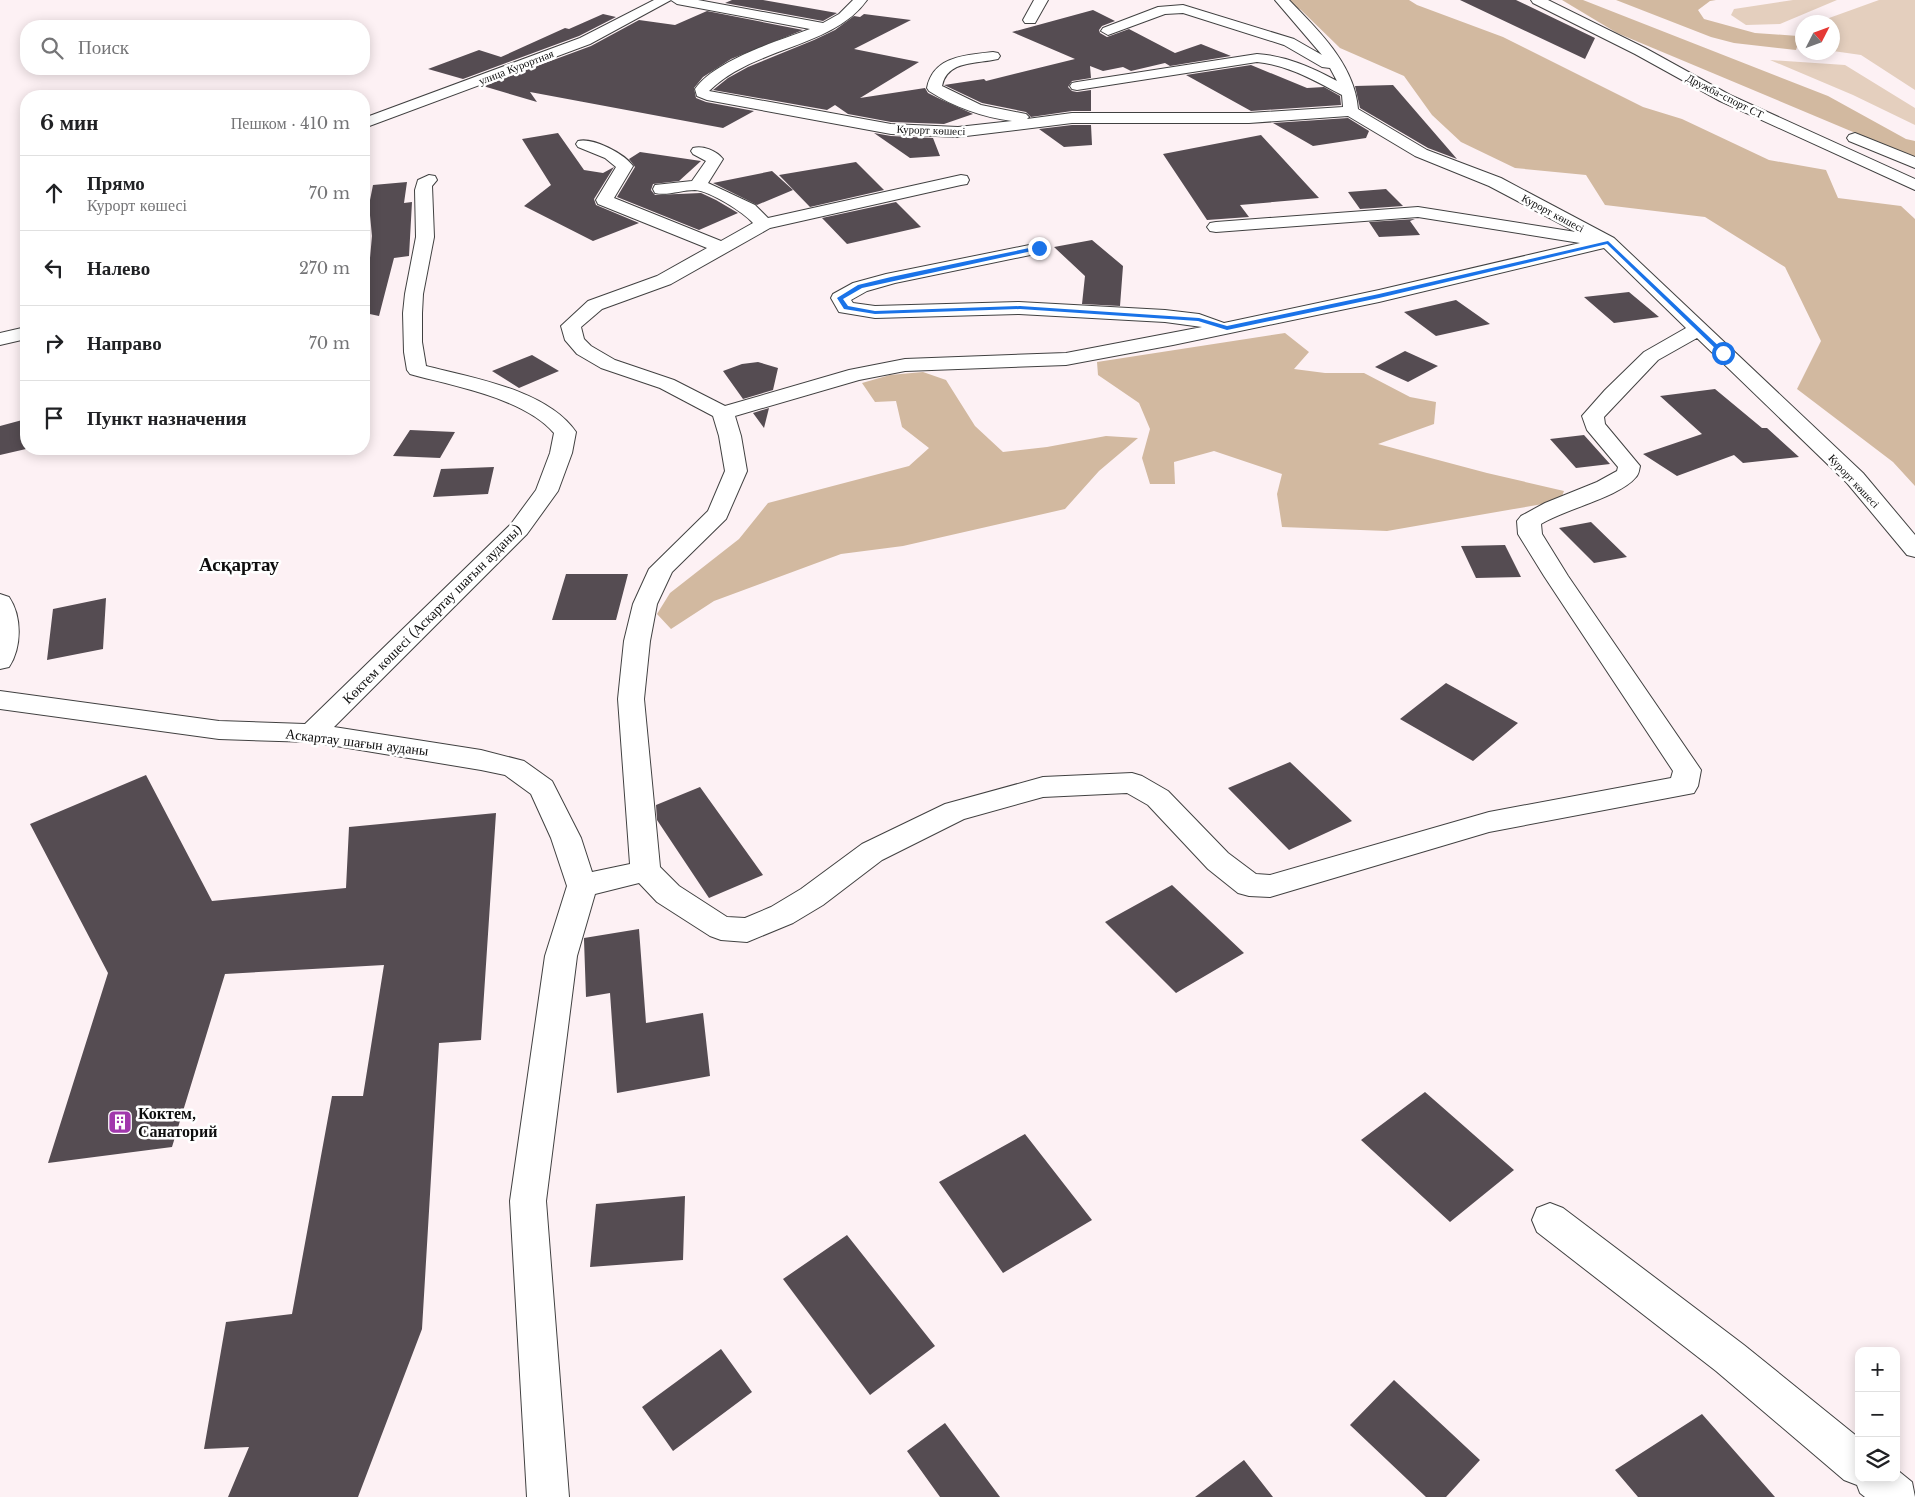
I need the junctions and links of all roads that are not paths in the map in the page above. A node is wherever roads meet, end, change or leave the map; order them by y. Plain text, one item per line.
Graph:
1 (664, 0) edge
2 (677, 0) edge
3 (860, 0) edge
4 (1041, 0) edge
5 (1538, 0) edge
6 (1277, 2) edge
7 (1030, 20) dead end
8 (827, 28) junction
9 (1108, 31) dead end
10 (1640, 51) junction
11 (993, 56) dead end
12 (1338, 70) junction
13 (1077, 86) dead end
14 (1350, 102) junction
15 (1794, 113) dead end
16 (1072, 118) junction
17 (370, 121) edge
18 (1839, 132) dead end
19 (584, 144) dead end
20 (699, 151) dead end
21 (1915, 163) edge
22 (429, 180) dead end
23 (961, 180) dead end
24 (699, 185) junction
25 (1915, 185) edge
26 (661, 190) dead end
27 (764, 224) junction
28 (1216, 227) dead end
29 (1608, 242) junction
30 (722, 248) junction
31 (1039, 248) dead end
32 (1227, 328) junction
33 (1698, 329) junction
34 (20, 334) edge
35 (0, 339) edge
36 (723, 413) junction
37 (1915, 550) edge
38 (0, 602) edge
39 (0, 661) edge
40 (0, 700) edge
41 (312, 733) junction
42 (645, 871) junction
43 (582, 886) junction
44 (1550, 1220) dead end
45 (1855, 1462) edge
46 (1880, 1482) edge
47 (548, 1497) edge
48 (1898, 1497) edge

1 - 17 street, улица Курортная
2 - 8 street
3 - 8 street, Курорт көшесі
4 - 7 street
5 - 10 street, Дружба-спорт СТ
6 - 12 street
8 - 16 street, Курорт көшесі
9 - 12 street
10 - 15 street
10 - 25 street, Дружба-спорт СТ
11 - 16 street
12 - 14 street
13 - 14 street
14 - 16 street, Курорт көшесі
14 - 29 street, Курорт көшесі
18 - 21 street
19 - 30 street
20 - 24 street
22 - 41 street, Көктем көшесі (Аскартау шағын ауданы)
23 - 27 street
24 - 26 street
24 - 27 street
27 - 30 street
28 - 29 street
29 - 32 street
29 - 33 street, Курорт көшесі
30 - 36 street
31 - 32 street
32 - 36 street
33 - 37 street, Курорт көшесі
33 - 42 street
34 - 35 street
36 - 42 street
38 - 39 street
40 - 41 street, Аскартау шағын ауданы
41 - 43 street, Аскартау шағын ауданы
42 - 43 street
43 - 47 street
44 - 45 street
46 - 48 street

